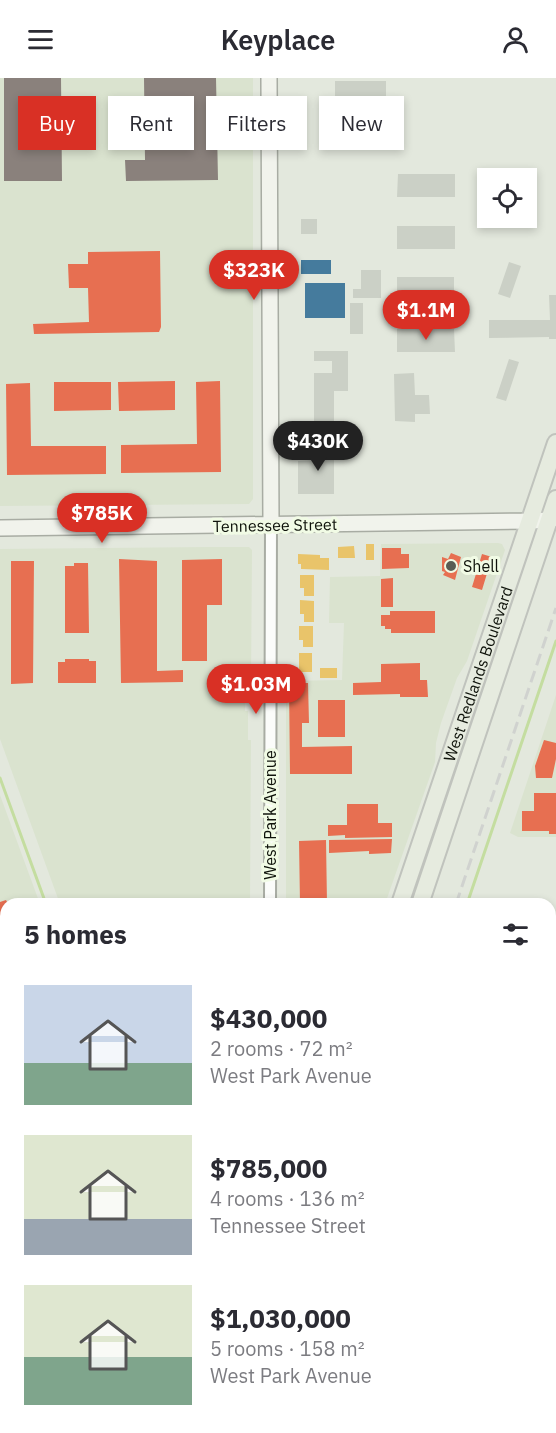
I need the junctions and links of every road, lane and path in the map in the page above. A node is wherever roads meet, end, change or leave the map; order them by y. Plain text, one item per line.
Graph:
1 (269, 78) edge
2 (556, 443) edge
3 (556, 500) edge
4 (530, 521) junction
5 (554, 521) edge
6 (271, 525) junction
7 (0, 528) edge
8 (270, 898) edge
9 (402, 898) edge
10 (422, 898) edge

1 - 6 main road, West Park Avenue
2 - 4 main road, West Redlands Boulevard
3 - 5 main road, West Redlands Boulevard
4 - 5 main road, Tennessee Street
4 - 6 main road, Tennessee Street
4 - 9 main road, West Redlands Boulevard
5 - 10 main road, West Redlands Boulevard
6 - 7 main road, Tennessee Street
6 - 8 street, West Park Avenue

